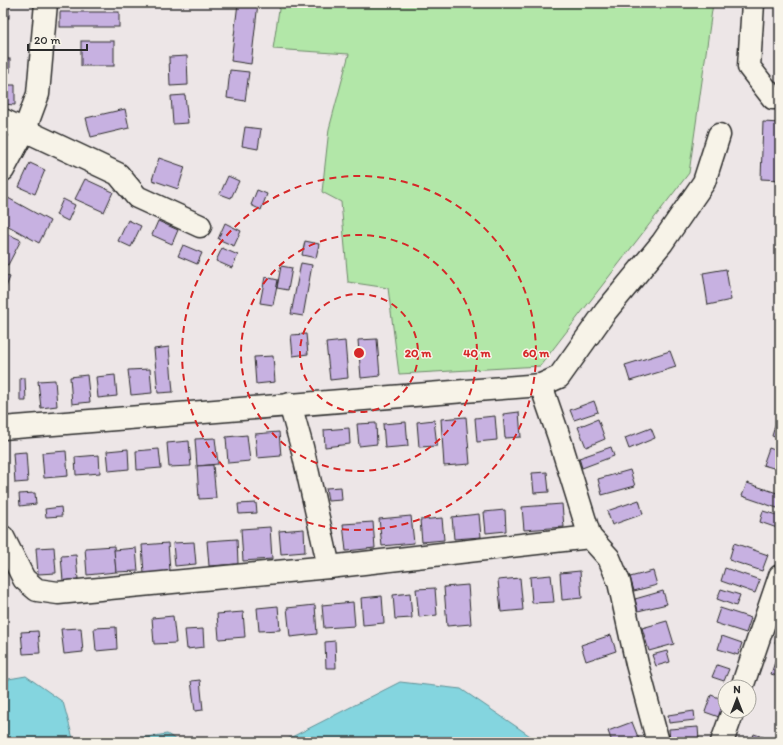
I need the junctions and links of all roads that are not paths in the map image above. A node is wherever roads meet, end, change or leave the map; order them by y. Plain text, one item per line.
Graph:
1 (46, 3) edge
2 (753, 3) edge
3 (780, 98) edge
4 (3, 120) edge
5 (25, 130) junction
6 (720, 135) dead end
7 (3, 170) edge
8 (200, 226) dead end
9 (541, 385) junction
10 (290, 404) junction
11 (3, 428) edge
12 (3, 537) edge
13 (590, 537) junction
14 (329, 567) junction
15 (780, 576) edge
16 (745, 679) edge
17 (730, 719) edge
18 (658, 742) edge
19 (722, 742) edge

1 - 5 street
2 - 3 street
4 - 5 street
5 - 7 street
5 - 8 street
6 - 9 street
9 - 10 street
9 - 13 street
10 - 11 street
10 - 14 street
12 - 14 street
13 - 14 street
13 - 18 street
15 - 16 street
17 - 19 street

